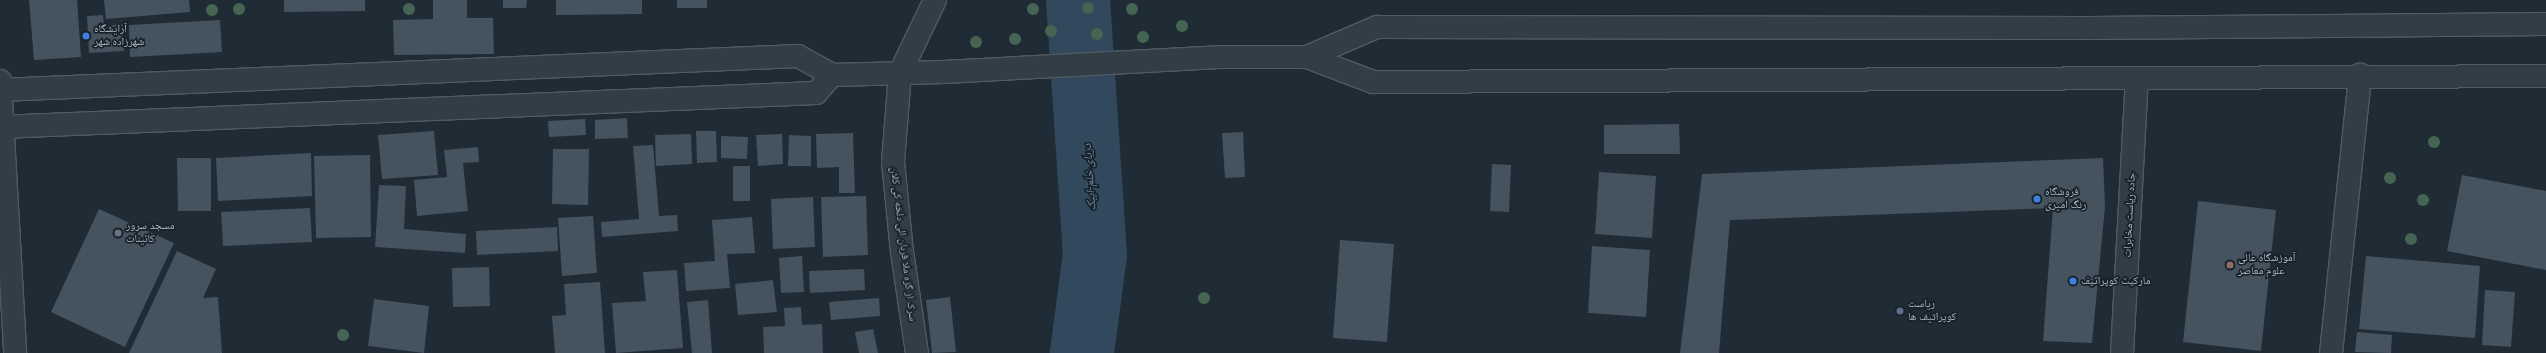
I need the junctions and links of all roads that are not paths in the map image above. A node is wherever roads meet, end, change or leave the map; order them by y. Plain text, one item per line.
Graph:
1 (935, 0) edge
2 (2546, 24) edge
3 (1307, 57) junction
4 (900, 73) junction
5 (832, 75) junction
6 (2360, 75) junction
7 (2546, 76) edge
8 (2138, 78) junction
9 (0, 81) edge
10 (0, 90) edge
11 (1, 127) edge
12 (15, 353) edge
13 (917, 353) edge
14 (2122, 353) edge
15 (2330, 353) edge

1 - 4 street, سرک از گزه ملا قربان الی دلخه کی کلان
2 - 3 street
3 - 4 street
3 - 8 street
4 - 5 street
4 - 13 street, سرک از گزه ملا قربان الی دلخه کی کلان
5 - 10 street
5 - 11 street
6 - 7 street
6 - 8 street
6 - 15 street
8 - 14 street, جاده ریاست مخابرات
9 - 10 street
10 - 11 street
11 - 12 street

